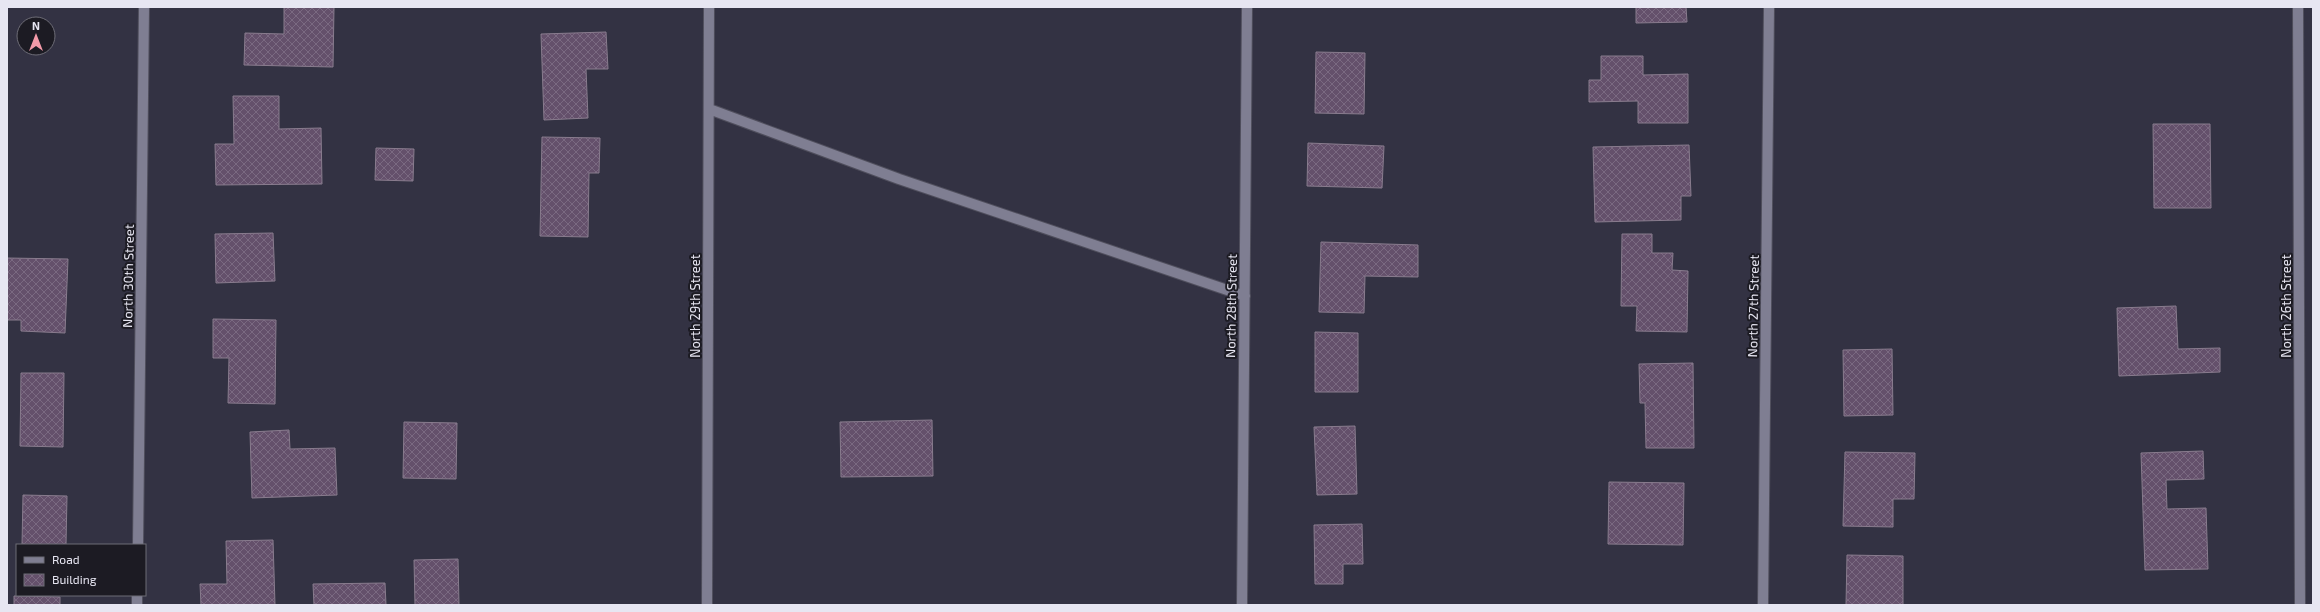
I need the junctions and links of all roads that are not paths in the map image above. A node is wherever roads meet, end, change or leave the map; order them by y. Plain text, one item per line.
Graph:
1 (144, 7) edge
2 (709, 7) edge
3 (1247, 7) edge
4 (1769, 7) edge
5 (2298, 7) edge
6 (709, 109) junction
7 (1245, 296) junction
8 (138, 544) edge
9 (707, 605) edge
10 (1242, 605) edge
11 (1763, 605) edge
12 (2300, 605) edge

1 - 8 street, North 30th Street
2 - 6 street, North 29th Street
3 - 7 street, North 28th Street
4 - 11 street, North 27th Street
5 - 12 street, North 26th Street
6 - 7 street
6 - 9 street, North 29th Street
7 - 10 street, North 28th Street

